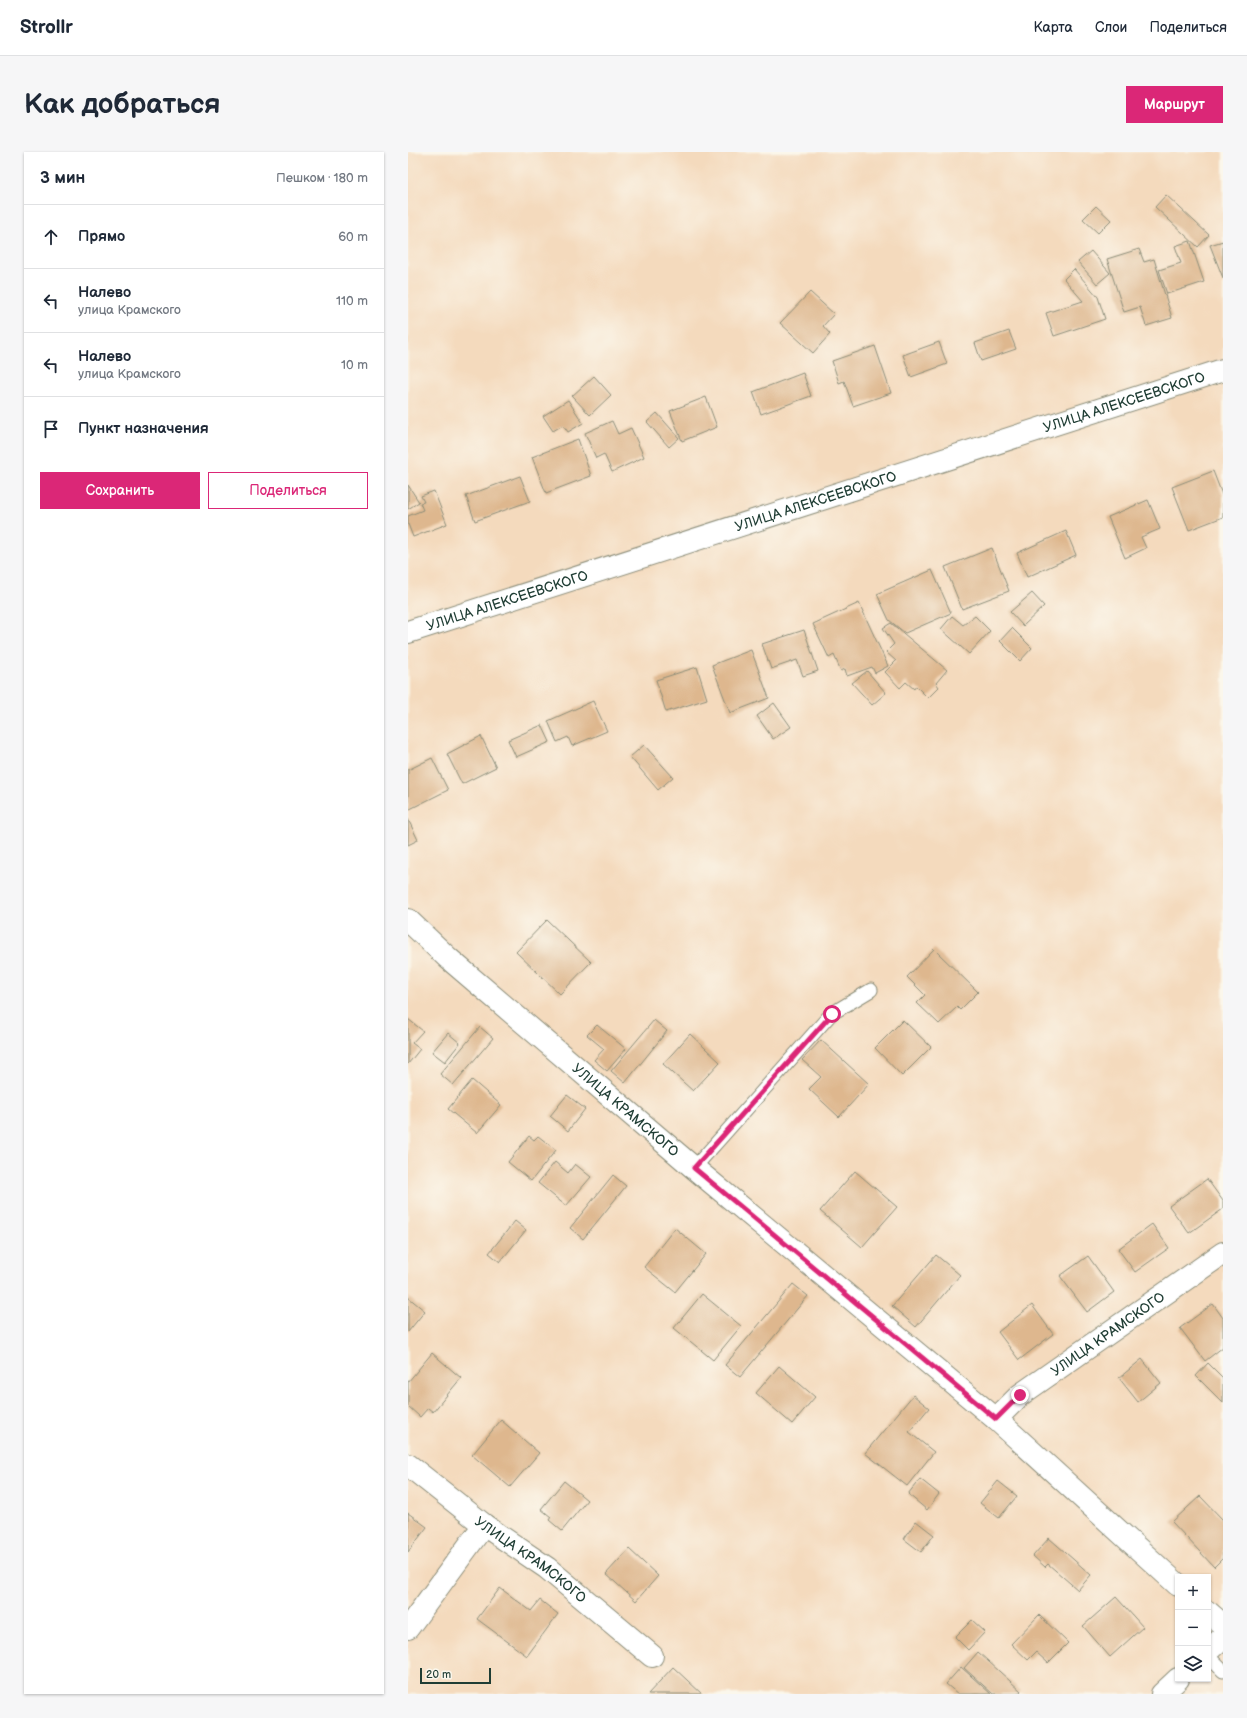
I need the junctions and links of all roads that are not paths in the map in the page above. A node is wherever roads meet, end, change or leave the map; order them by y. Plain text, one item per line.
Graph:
1 (1223, 370) edge
2 (408, 632) edge
3 (408, 920) edge
4 (871, 990) dead end
5 (694, 1168) junction
6 (1223, 1253) edge
7 (996, 1419) junction
8 (408, 1466) edge
9 (484, 1525) junction
10 (1175, 1581) edge
11 (1211, 1615) edge
12 (1223, 1626) edge
13 (408, 1628) edge
14 (1223, 1637) edge
15 (1211, 1648) edge
16 (652, 1656) dead end
17 (1211, 1659) edge
18 (1223, 1671) edge
19 (1175, 1682) edge
20 (1162, 1694) edge

1 - 2 street, УЛИЦА АЛЕКСЕЕВСКОГО
3 - 5 street, УЛИЦА КРАМСКОГО
4 - 5 lane
5 - 7 street, УЛИЦА КРАМСКОГО
6 - 7 street, УЛИЦА КРАМСКОГО
7 - 10 street, УЛИЦА КРАМСКОГО
8 - 9 street, УЛИЦА КРАМСКОГО
9 - 13 street
9 - 16 street, УЛИЦА КРАМСКОГО
11 - 12 street
14 - 15 street
17 - 18 lane
19 - 20 street

